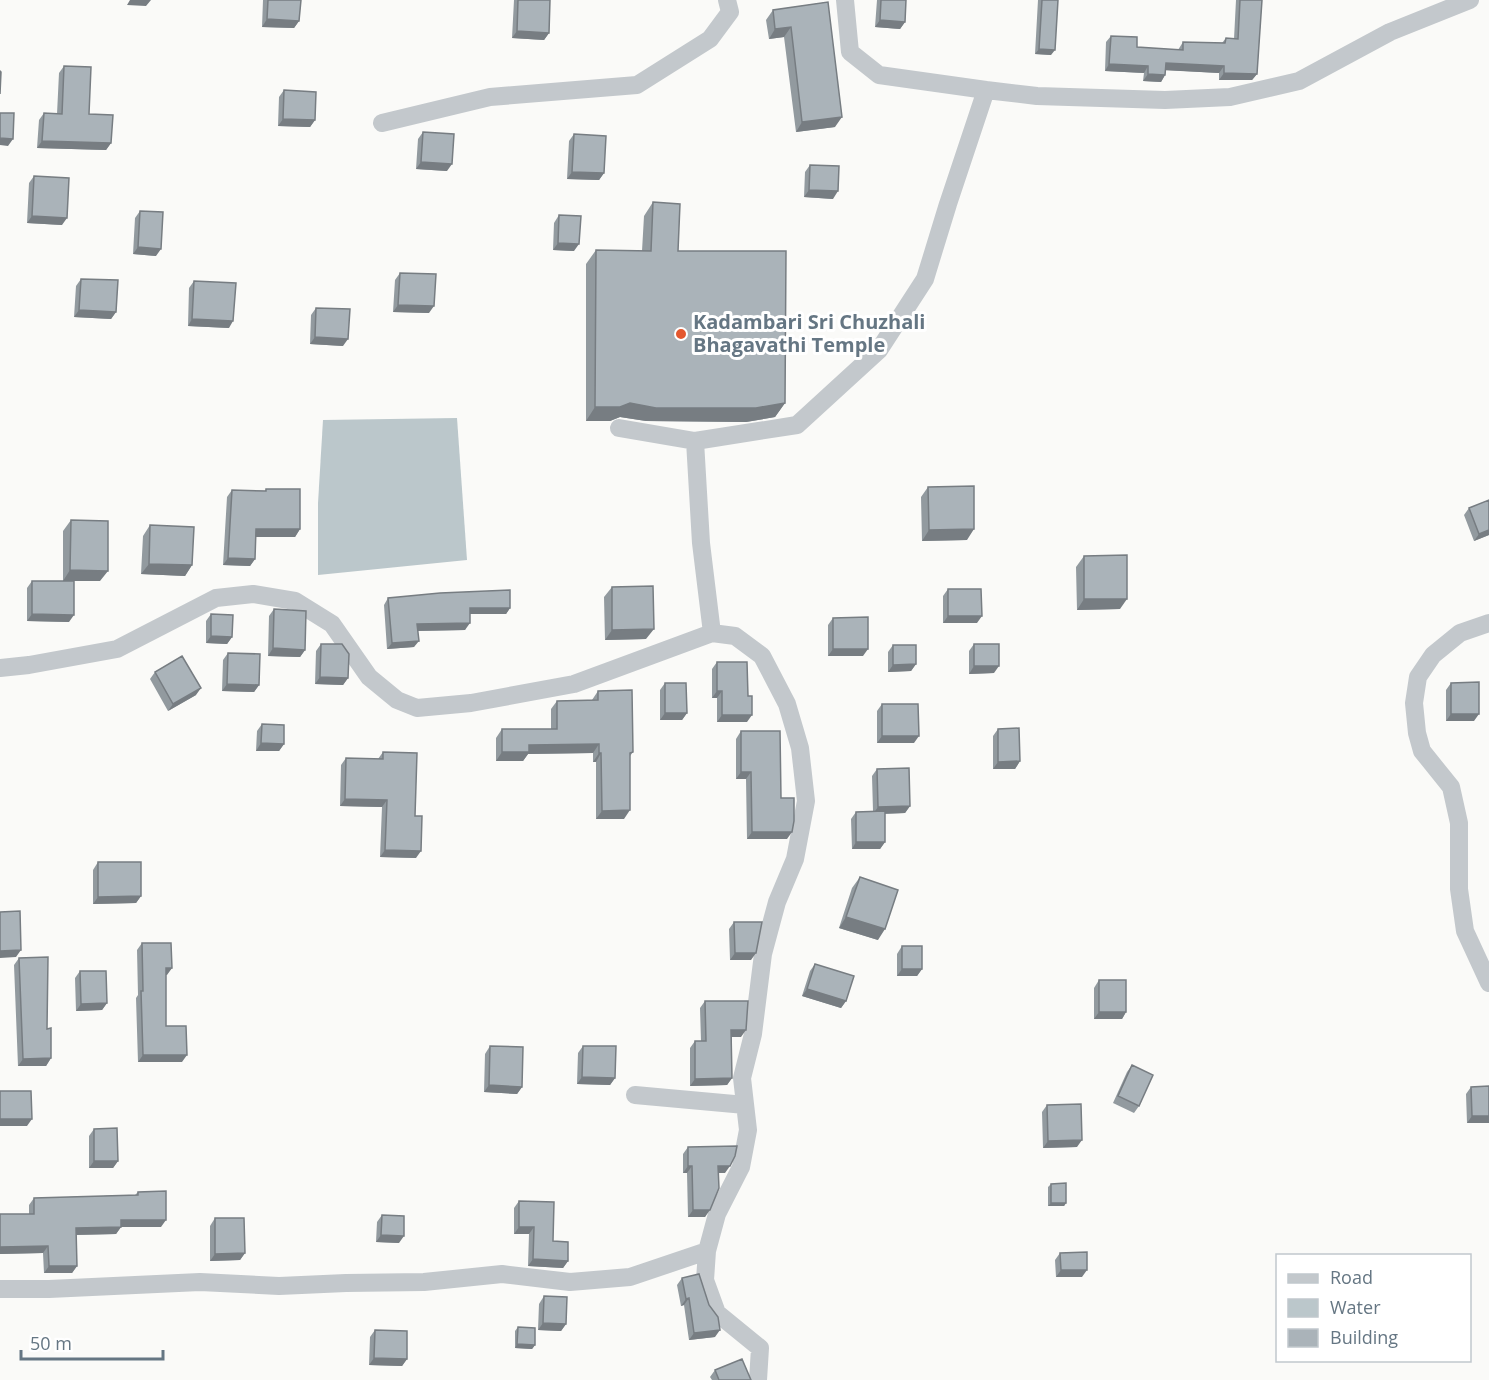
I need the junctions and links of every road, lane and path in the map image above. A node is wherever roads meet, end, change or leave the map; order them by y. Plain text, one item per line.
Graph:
1 (727, 0) edge
2 (845, 0) edge
3 (1470, 0) edge
4 (986, 90) junction
5 (382, 123) dead end
6 (619, 428) dead end
7 (695, 441) junction
8 (1489, 623) edge
9 (712, 633) junction
10 (0, 668) edge
11 (1489, 983) edge
12 (635, 1095) dead end
13 (745, 1105) junction
14 (707, 1251) junction
15 (0, 1289) edge
16 (758, 1380) edge

1 - 5 street
2 - 4 street
3 - 4 street
4 - 7 street
6 - 7 street
7 - 9 street
8 - 11 street
9 - 10 street
9 - 13 street
12 - 13 street
13 - 14 street
14 - 15 street
14 - 16 street

